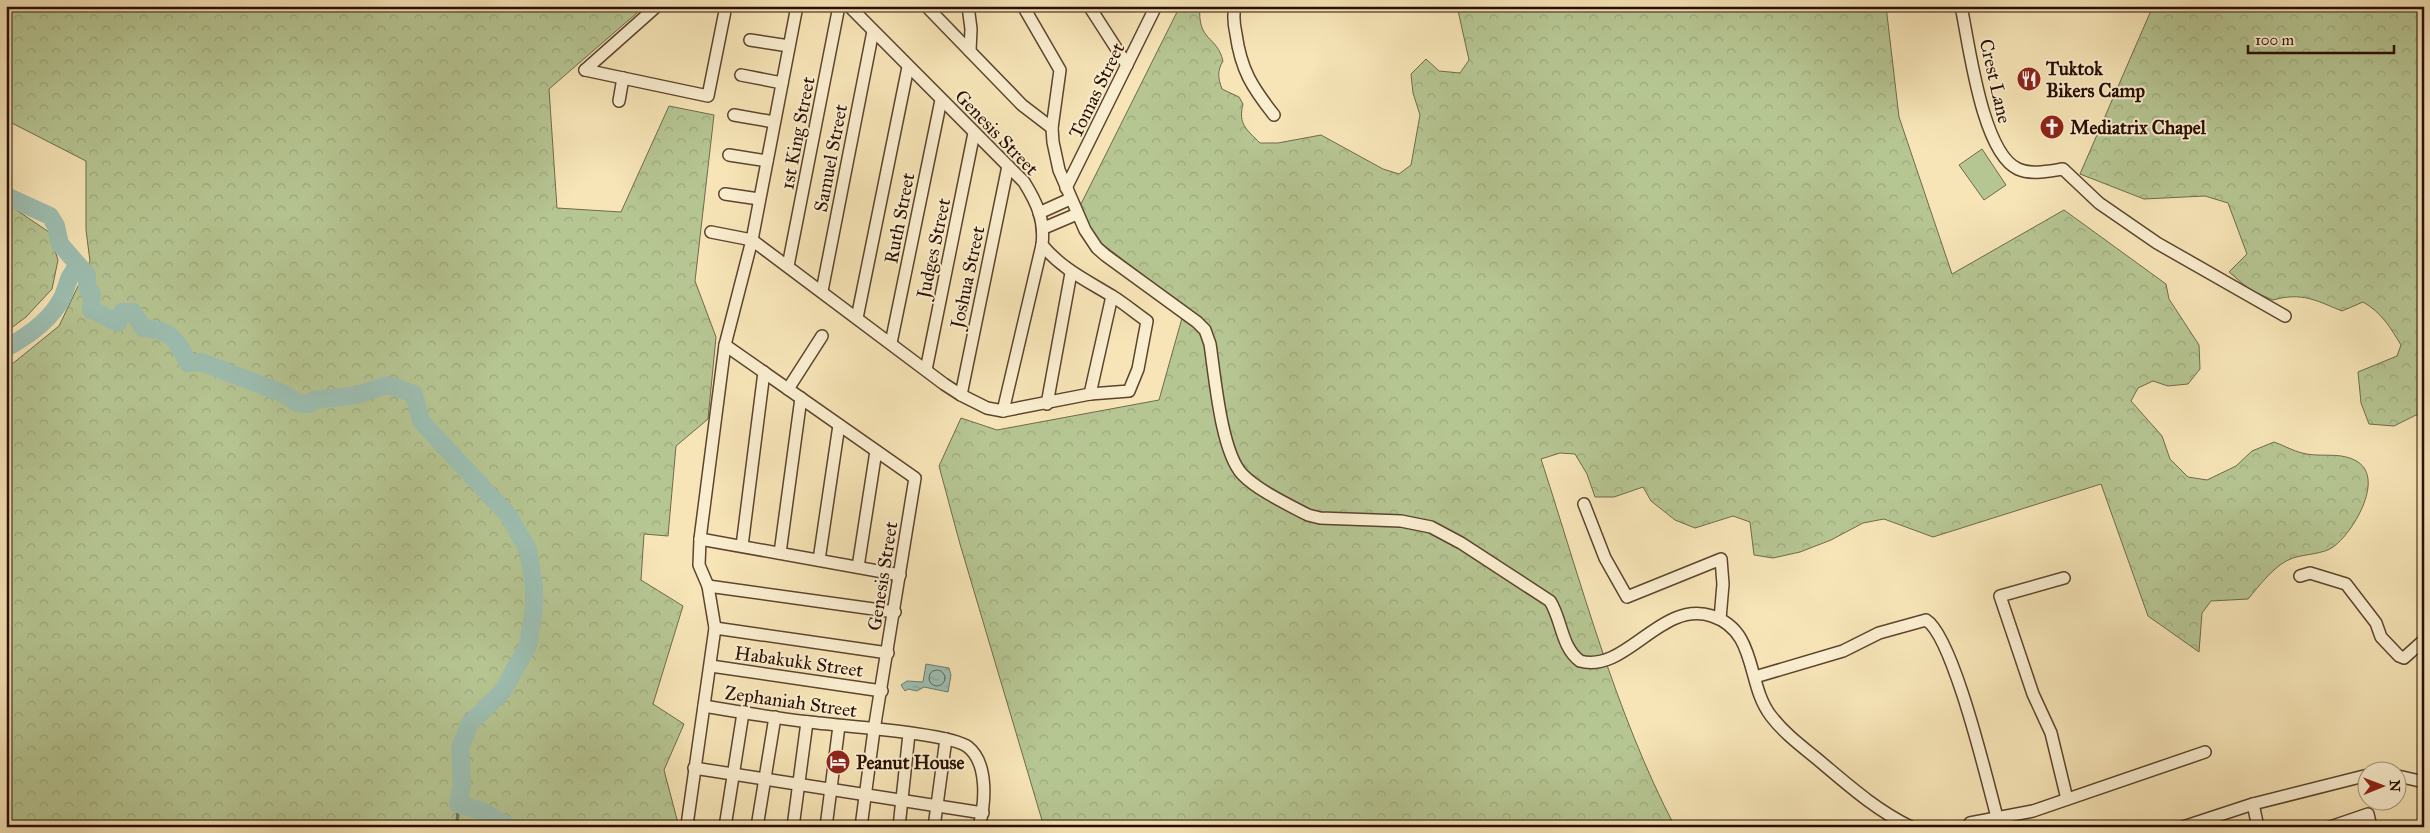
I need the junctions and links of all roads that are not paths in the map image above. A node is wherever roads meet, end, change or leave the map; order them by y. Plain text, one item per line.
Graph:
1 (657, 6) edge
2 (726, 6) edge
3 (797, 6) edge
4 (839, 6) edge
5 (849, 6) edge
6 (926, 6) edge
7 (968, 6) edge
8 (1023, 6) edge
9 (1090, 6) edge
10 (1156, 6) edge
11 (1234, 6) edge
12 (1961, 6) edge
13 (873, 31) junction
14 (750, 40) dead end
15 (789, 46) junction
16 (970, 51) junction
17 (1127, 64) junction
18 (908, 67) junction
19 (741, 75) dead end
20 (623, 78) junction
21 (782, 83) junction
22 (941, 100) junction
23 (619, 101) dead end
24 (734, 115) dead end
25 (1274, 115) dead end
26 (774, 122) junction
27 (1052, 128) junction
28 (974, 133) junction
29 (729, 155) dead end
30 (767, 161) junction
31 (1008, 166) junction
32 (725, 194) dead end
33 (1068, 194) junction
34 (759, 199) junction
35 (1039, 213) junction
36 (1077, 214) junction
37 (1044, 228) junction
38 (711, 232) dead end
39 (752, 240) junction
40 (1042, 245) junction
41 (788, 266) junction
42 (1071, 273) junction
43 (822, 291) junction
44 (1112, 296) junction
45 (2285, 316) dead end
46 (857, 318) junction
47 (822, 336) dead end
48 (892, 343) junction
49 (725, 345) junction
50 (926, 370) junction
51 (764, 372) junction
52 (788, 388) junction
53 (1090, 394) junction
54 (961, 395) junction
55 (801, 398) junction
56 (1047, 404) junction
57 (1003, 411) junction
58 (839, 425) junction
59 (876, 451) junction
60 (1584, 504) dead end
61 (700, 539) junction
62 (742, 546) junction
63 (780, 553) junction
64 (818, 560) junction
65 (858, 567) junction
66 (900, 575) junction
67 (2300, 576) dead end
68 (2064, 578) dead end
69 (708, 586) junction
70 (895, 612) junction
71 (1720, 619) junction
72 (715, 628) junction
73 (2424, 640) edge
74 (888, 653) junction
75 (710, 666) junction
76 (1755, 677) junction
77 (882, 691) junction
78 (704, 706) junction
79 (743, 713) junction
80 (775, 717) junction
81 (807, 722) junction
82 (839, 726) junction
83 (874, 730) junction
84 (910, 734) junction
85 (946, 739) junction
86 (2205, 752) dead end
87 (694, 768) junction
88 (734, 774) junction
89 (2358, 777) edge
90 (2408, 778) edge
91 (765, 779) junction
92 (2424, 782) edge
93 (799, 784) junction
94 (831, 789) junction
95 (865, 795) junction
96 (2068, 799) junction
97 (902, 800) junction
98 (2253, 804) junction
99 (937, 806) junction
100 (983, 813) junction
101 (1997, 817) junction
102 (1970, 823) dead end
103 (693, 827) edge
104 (726, 827) edge
105 (757, 827) edge
106 (793, 827) edge
107 (826, 827) edge
108 (861, 827) edge
109 (899, 827) edge
110 (934, 827) edge
111 (979, 827) edge
112 (1911, 827) edge
113 (2183, 827) edge
114 (2258, 827) edge
115 (2330, 827) edge
116 (2371, 827) edge

1 - 20 street
2 - 20 street
3 - 15 street
4 - 41 street, 1st King Street
5 - 13 street, Genesis Street
6 - 16 street
7 - 16 street
8 - 27 street
9 - 17 street
10 - 17 street, Tomas Street
11 - 25 street
12 - 45 street, Crest Lane
13 - 18 street, Genesis Street
13 - 43 street, Samuel Street
14 - 15 street
15 - 21 street
16 - 27 street
17 - 33 street, Tomas Street
18 - 22 street, Genesis Street
18 - 46 street
19 - 21 street
20 - 23 street
21 - 26 street
22 - 28 street, Genesis Street
22 - 48 street, Ruth Street
24 - 26 street
26 - 30 street
27 - 33 street
28 - 31 street, Genesis Street
28 - 50 street, Judges Street
29 - 30 street
30 - 34 street
31 - 35 street, Genesis Street
31 - 54 street, Joshua Street
32 - 34 street
33 - 35 street
33 - 36 street
34 - 39 street
35 - 37 street, Genesis Street
36 - 37 street
36 - 71 street
37 - 40 street, Genesis Street
38 - 39 street
39 - 41 street
39 - 49 street
40 - 42 street
40 - 57 street, Genesis Street
41 - 43 street
42 - 44 street
42 - 56 street
43 - 46 street
44 - 53 street
44 - 53 street
46 - 48 street
47 - 52 street
48 - 50 street
49 - 51 street, Genesis Street
49 - 61 street
50 - 54 street
51 - 52 street, Genesis Street
51 - 62 street
52 - 55 street, Genesis Street
53 - 56 street
54 - 57 street
55 - 58 street, Genesis Street
55 - 63 street
56 - 57 street
58 - 59 street, Genesis Street
58 - 64 street
59 - 65 street
59 - 66 street, Genesis Street
60 - 71 street
61 - 62 street
61 - 69 street
62 - 63 street
63 - 64 street
64 - 65 street
65 - 66 street
66 - 70 street, Genesis Street
67 - 73 street
68 - 96 street
69 - 70 street
69 - 72 street
70 - 74 street, Genesis Street
71 - 76 street
72 - 74 street
72 - 75 street
74 - 77 street, Genesis Street
75 - 77 street, Habakukk Street
75 - 78 street
76 - 101 street
76 - 112 street
77 - 83 street, Genesis Street
78 - 79 street, Zephaniah Street
78 - 87 street
79 - 80 street, Zephaniah Street
79 - 88 street
80 - 81 street, Zephaniah Street
80 - 91 street
81 - 82 street, Zephaniah Street
81 - 93 street
82 - 83 street, Zephaniah Street
82 - 94 street
83 - 84 street
83 - 95 street, Genesis Street
84 - 85 street
84 - 97 street
85 - 99 street
85 - 100 street
86 - 96 street
87 - 88 street
87 - 103 street
88 - 91 street
88 - 104 street
89 - 98 street
90 - 92 street
91 - 93 street
91 - 105 street
93 - 94 street
93 - 106 street
94 - 95 street
94 - 107 street
95 - 97 street
95 - 108 street, Genesis Street
96 - 101 street
97 - 99 street
97 - 109 street
98 - 113 street
98 - 114 street
99 - 100 street
99 - 110 street
100 - 111 street
101 - 102 street
115 - 116 street

